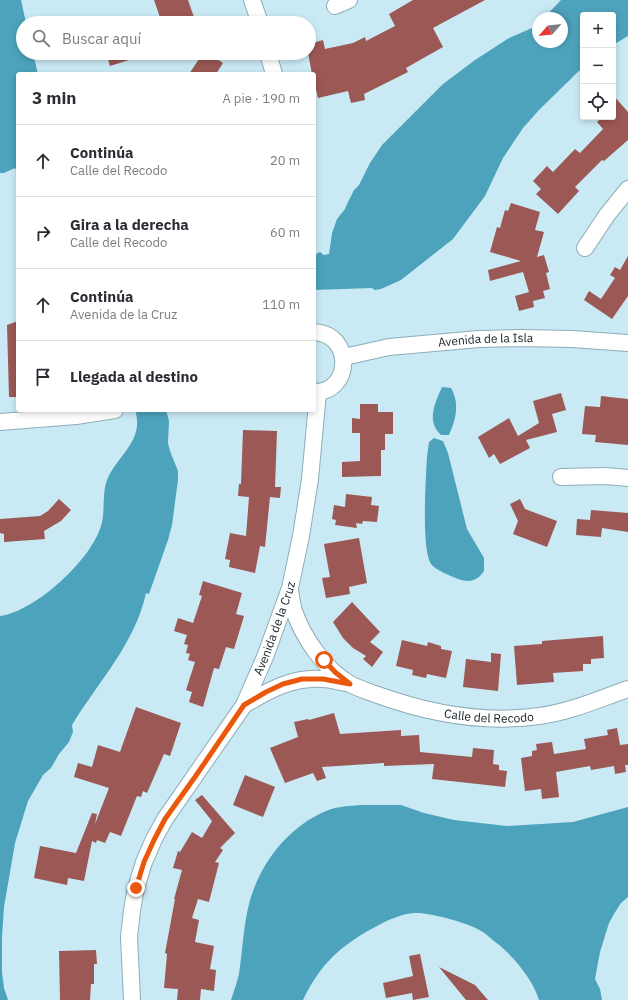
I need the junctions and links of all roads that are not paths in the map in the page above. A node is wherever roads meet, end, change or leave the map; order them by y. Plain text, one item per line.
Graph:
1 (252, 0) edge
2 (258, 16) edge
3 (270, 60) edge
4 (273, 72) edge
5 (628, 189) edge
6 (585, 248) dead end
7 (316, 332) edge
8 (628, 343) edge
9 (344, 357) junction
10 (316, 392) edge
11 (102, 412) edge
12 (315, 412) edge
13 (0, 422) edge
14 (561, 477) dead end
15 (628, 478) edge
16 (290, 588) junction
17 (350, 684) junction
18 (628, 689) edge
19 (244, 705) junction
20 (132, 1000) edge

1 - 2 street
3 - 4 street
5 - 6 street
7 - 9 street
8 - 9 street, Avenida de la Isla
9 - 10 street
11 - 13 street
12 - 16 street, Avenida de la Cruz
14 - 15 street
16 - 17 street, Calle del Recodo
16 - 19 street, Avenida de la Cruz
17 - 18 street, Calle del Recodo
17 - 19 street, Calle del Recodo
19 - 20 street, Avenida de la Cruz

